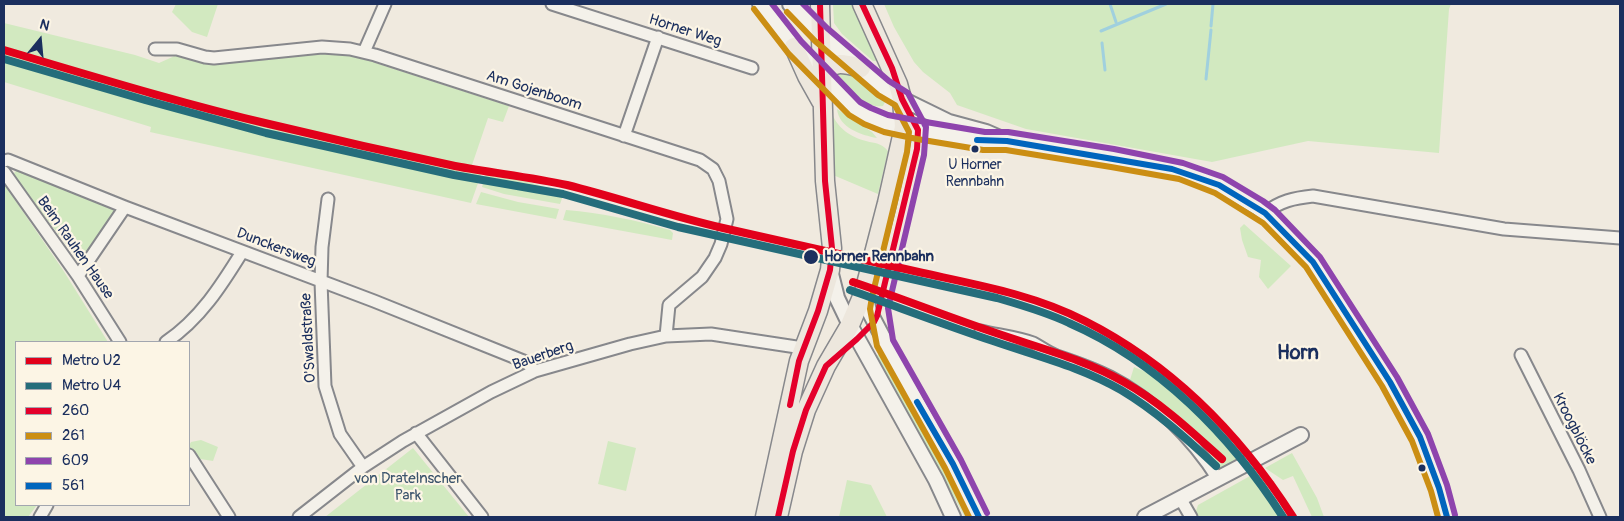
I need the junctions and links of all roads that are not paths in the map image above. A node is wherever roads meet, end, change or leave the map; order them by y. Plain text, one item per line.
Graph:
1 (385, 4) edge
2 (552, 4) edge
3 (761, 4) edge
4 (791, 4) edge
5 (820, 4) edge
6 (862, 4) edge
7 (821, 34) junction
8 (658, 38) junction
9 (794, 47) junction
10 (155, 49) dead end
11 (364, 52) junction
12 (752, 68) dead end
13 (861, 68) junction
14 (822, 76) junction
15 (902, 100) junction
16 (822, 102) junction
17 (904, 127) junction
18 (624, 136) junction
19 (1007, 141) junction
20 (4, 161) edge
21 (4, 172) edge
22 (328, 199) dead end
23 (125, 207) junction
24 (1265, 213) junction
25 (1620, 238) edge
26 (242, 252) junction
27 (830, 270) junction
28 (78, 276) junction
29 (321, 282) junction
30 (864, 291) junction
31 (850, 325) junction
32 (980, 331) dead end
33 (666, 336) junction
34 (119, 341) edge
35 (167, 341) edge
36 (803, 348) junction
37 (1521, 355) dead end
38 (535, 371) junction
39 (416, 433) junction
40 (1301, 435) dead end
41 (190, 457) edge
42 (363, 467) junction
43 (1218, 478) junction
44 (1180, 498) junction
45 (46, 506) edge
46 (40, 517) edge
47 (229, 517) edge
48 (299, 517) edge
49 (482, 517) edge
50 (765, 517) edge
51 (778, 517) edge
52 (954, 517) edge
53 (979, 517) edge
54 (1145, 517) edge
55 (1191, 517) edge
56 (1447, 517) edge
57 (1600, 517) edge

1 - 11 street
2 - 8 street, Horner Weg
3 - 9 main road
4 - 7 main road
5 - 7 main road
6 - 15 main road
7 - 13 main road
7 - 14 main road
8 - 12 street, Horner Weg
8 - 18 street
9 - 14 main road
9 - 16 main road
10 - 11 street, Am Gojenboom
11 - 18 street, Am Gojenboom
13 - 14 main road
13 - 15 main road
14 - 16 main road
14 - 17 main road
15 - 17 main road
15 - 19 street
16 - 27 main road
17 - 19 street
17 - 30 main road
18 - 33 street, Am Gojenboom
19 - 24 street
20 - 23 street, Dunckersweg
21 - 28 street, Beim Rauhen Hause
22 - 29 street, O'Swaldstraße
23 - 26 street, Dunckersweg
23 - 28 street
24 - 25 street
24 - 56 street
26 - 29 street, Dunckersweg
26 - 35 street
27 - 31 street
27 - 36 main road
28 - 34 street, Beim Rauhen Hause
29 - 38 street, Dunckersweg
29 - 42 street, O'Swaldstraße
30 - 31 main road
30 - 53 street
31 - 51 main road
31 - 52 street
32 - 43 street
33 - 36 street, Bauerberg
33 - 38 street, Bauerberg
36 - 50 main road
37 - 57 street, Kroogblöcke
38 - 39 street, Bauerberg
39 - 42 street, Bauerberg
39 - 49 street
40 - 43 street
41 - 47 street
42 - 48 street, Bauerberg
43 - 44 street
44 - 54 street
44 - 55 street
45 - 46 street

